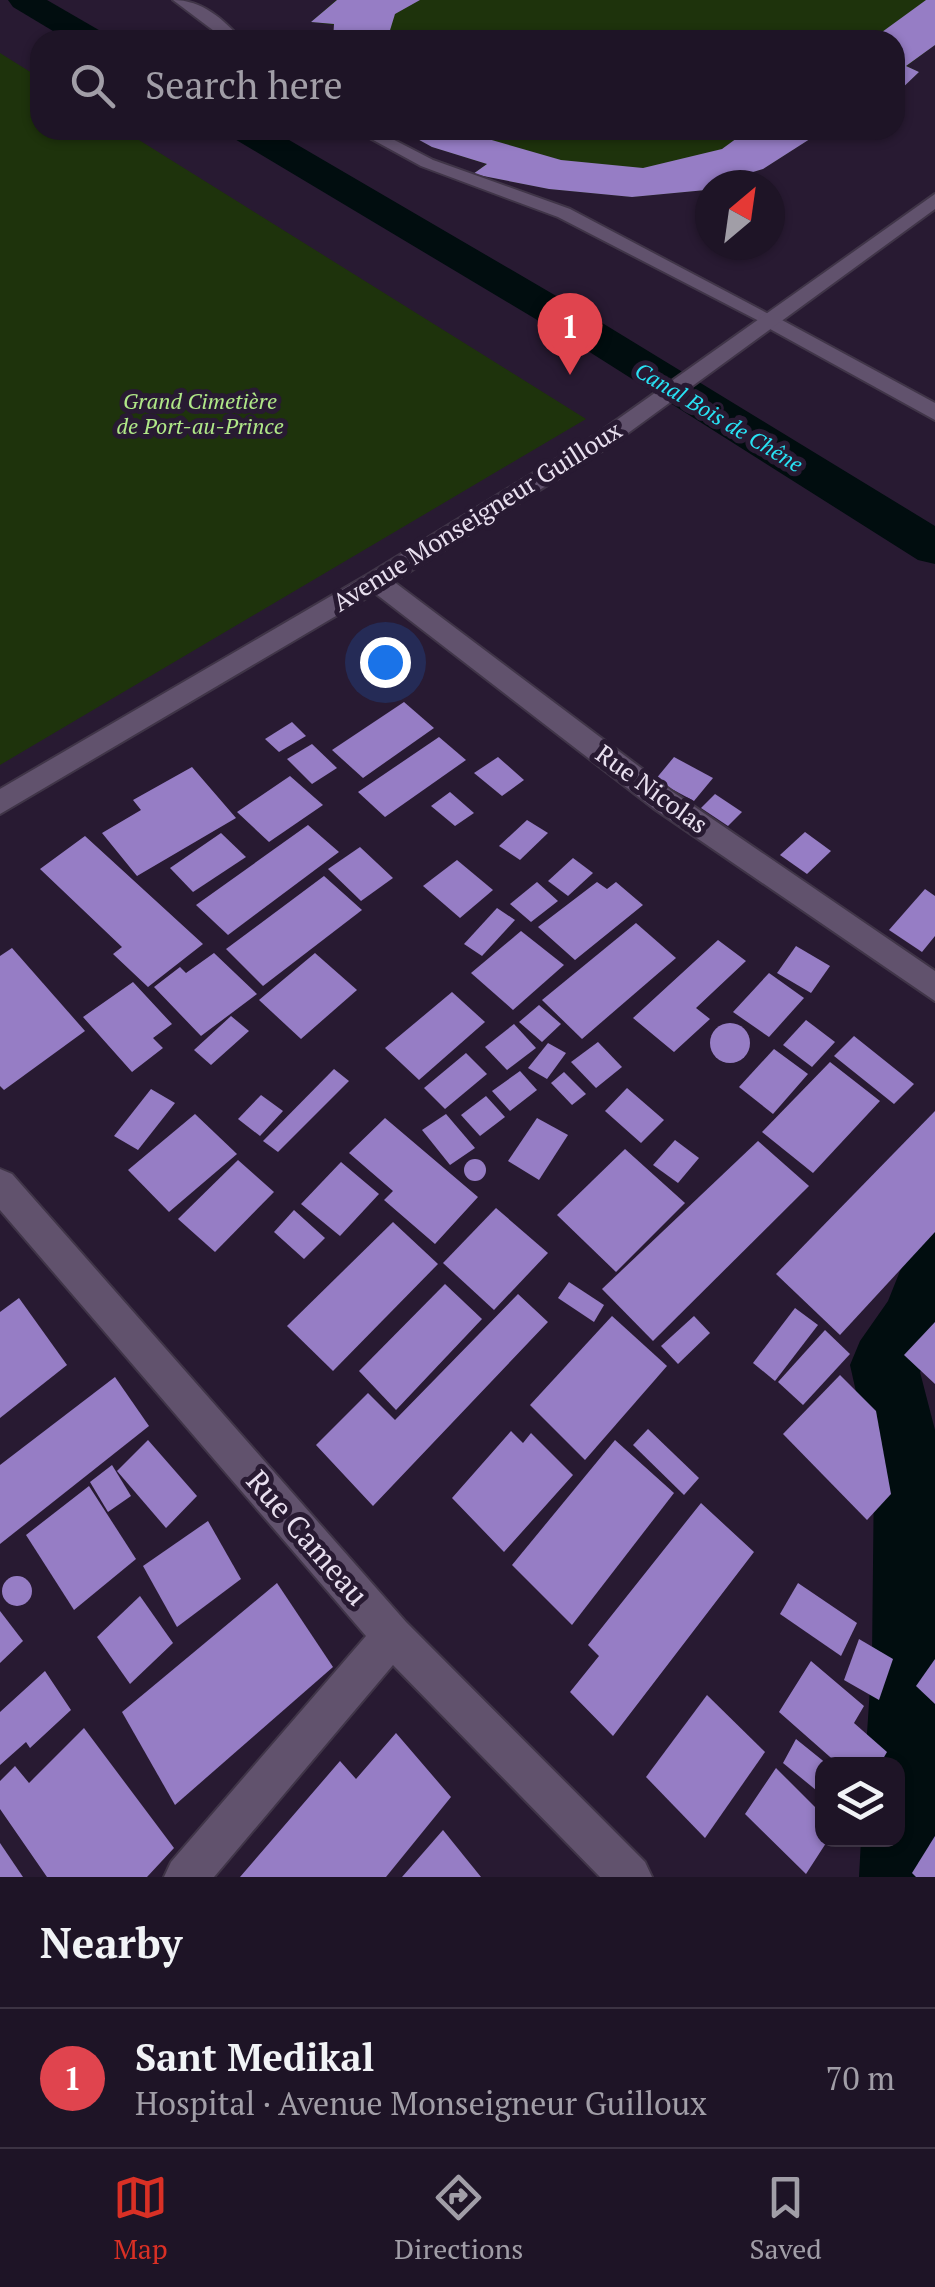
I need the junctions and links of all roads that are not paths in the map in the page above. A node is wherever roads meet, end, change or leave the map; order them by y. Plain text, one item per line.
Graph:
1 (180, 0) edge
2 (223, 30) edge
3 (382, 140) edge
4 (935, 200) edge
5 (769, 320) junction
6 (935, 413) edge
7 (376, 581) junction
8 (0, 803) edge
9 (935, 988) edge
10 (0, 1185) edge
11 (392, 1636) junction
12 (186, 1877) edge
13 (630, 1877) edge

1 - 2 lane
3 - 5 lane
4 - 5 street, Avenue Monseigneur Guilloux
5 - 6 street
5 - 7 street, Avenue Monseigneur Guilloux
7 - 8 street, Avenue Monseigneur Guilloux
7 - 9 street, Rue Nicolas
10 - 11 street, Rue Cameau
11 - 12 street
11 - 13 street, Rue Cameau

